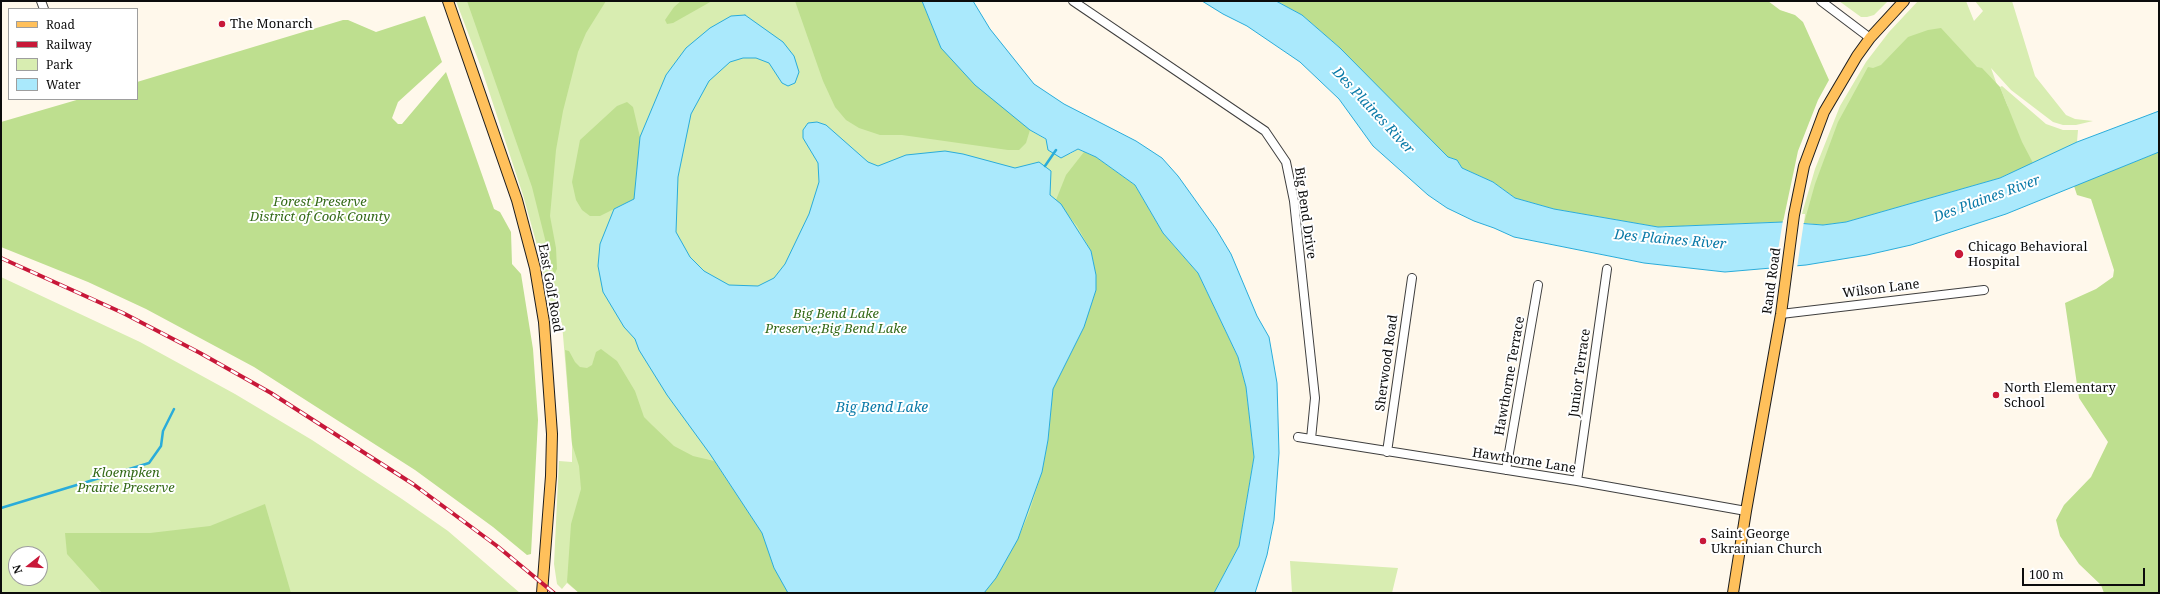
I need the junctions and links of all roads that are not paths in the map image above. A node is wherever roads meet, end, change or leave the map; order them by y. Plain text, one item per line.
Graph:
1 (448, 1) edge
2 (1073, 1) edge
3 (1821, 1) edge
4 (1904, 1) edge
5 (1870, 38) junction
6 (1607, 269) dead end
7 (1412, 278) dead end
8 (1538, 285) dead end
9 (1984, 290) dead end
10 (1781, 314) junction
11 (1298, 437) dead end
12 (1311, 439) junction
13 (1387, 452) junction
14 (1506, 470) junction
15 (1577, 481) junction
16 (1746, 512) junction
17 (542, 593) edge
18 (1734, 593) edge

1 - 17 main road, East Golf Road
2 - 12 street, Big Bend Drive
3 - 5 street
4 - 5 main road, Rand Road
5 - 10 main road, Rand Road
6 - 15 street, Junior Terrace
7 - 13 street, Sherwood Road
8 - 14 street, Hawthorne Terrace
9 - 10 street, Wilson Lane
10 - 16 main road, Rand Road
11 - 12 street, Hawthorne Lane
12 - 13 street, Hawthorne Lane
13 - 14 street, Hawthorne Lane
14 - 15 street, Hawthorne Lane
15 - 16 street, Hawthorne Lane
16 - 18 main road, Rand Road

